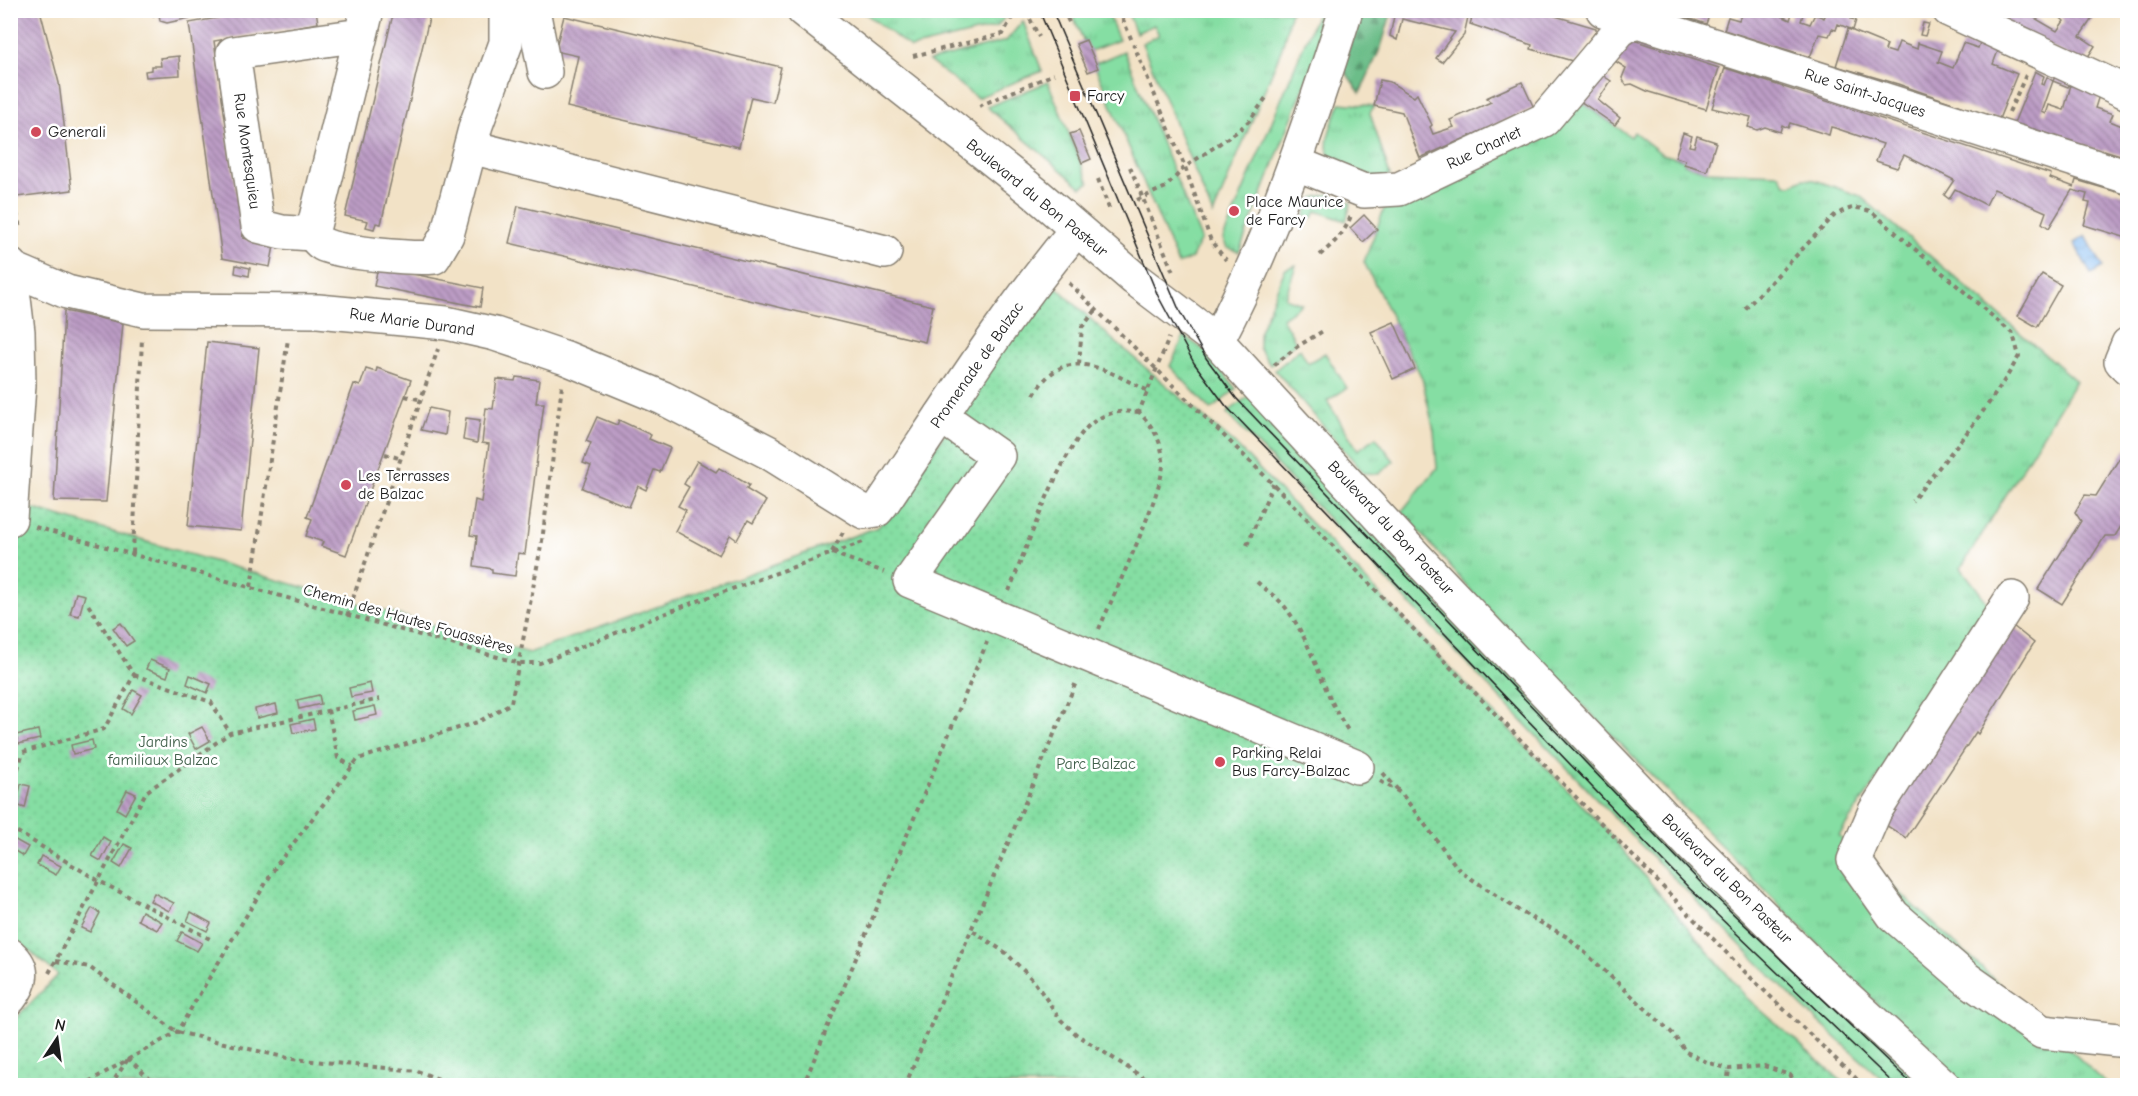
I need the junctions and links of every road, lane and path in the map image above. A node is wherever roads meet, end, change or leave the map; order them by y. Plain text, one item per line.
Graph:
1 (506, 10) edge
2 (533, 10) edge
3 (803, 10) edge
4 (1026, 10) edge
5 (1064, 10) edge
6 (1119, 10) edge
7 (1346, 10) edge
8 (1603, 10) edge
9 (1949, 10) edge
10 (1643, 16) edge
11 (364, 23) edge
12 (1071, 26) dead end
13 (1039, 37) dead end
14 (913, 56) dead end
15 (2029, 68) dead end
16 (545, 72) dead end
17 (1054, 74) dead end
18 (2127, 93) edge
19 (1268, 95) dead end
20 (979, 106) dead end
21 (2005, 121) dead end
22 (471, 147) junction
23 (1295, 163) junction
24 (1130, 167) dead end
25 (1185, 167) junction
26 (2127, 177) edge
27 (1098, 179) dead end
28 (1139, 199) junction
29 (15, 204) dead end
30 (1353, 208) dead end
31 (1110, 211) dead end
32 (20, 228) dead end
33 (1076, 230) junction
34 (312, 234) junction
35 (885, 252) dead end
36 (1320, 255) dead end
37 (11, 266) edge
38 (1232, 268) dead end
39 (1175, 276) dead end
40 (1064, 279) dead end
41 (1744, 309) dead end
42 (1096, 310) junction
43 (290, 327) dead end
44 (143, 329) dead end
45 (1323, 331) dead end
46 (1169, 338) dead end
47 (1217, 341) junction
48 (2127, 344) edge
49 (439, 346) dead end
50 (1079, 364) junction
51 (2127, 368) edge
52 (1157, 369) junction
53 (1269, 369) dead end
54 (563, 381) dead end
55 (1148, 391) junction
56 (1034, 395) dead end
57 (405, 396) dead end
58 (422, 400) junction
59 (1139, 412) junction
60 (941, 416) junction
61 (385, 454) dead end
62 (402, 459) junction
63 (1273, 484) junction
64 (1912, 501) dead end
65 (882, 504) joint
66 (25, 523) edge
67 (847, 526) dead end
68 (1247, 545) dead end
69 (832, 552) junction
70 (133, 553) junction
71 (910, 581) junction
72 (1257, 582) dead end
73 (251, 587) junction
74 (2012, 598) dead end
75 (87, 603) dead end
76 (347, 616) junction
77 (998, 618) junction
78 (1088, 655) junction
79 (519, 663) junction
80 (134, 675) junction
81 (380, 699) dead end
82 (328, 710) junction
83 (230, 732) junction
84 (1363, 758) junction
85 (352, 766) junction
86 (1401, 793) junction
87 (10, 795) edge
88 (10, 816) edge
89 (99, 881) junction
90 (972, 931) junction
91 (210, 939) dead end
92 (10, 956) edge
93 (55, 961) junction
94 (45, 982) dead end
95 (10, 998) edge
96 (177, 1032) junction
97 (2127, 1041) edge
98 (128, 1058) junction
99 (1729, 1069) junction
100 (81, 1086) edge
101 (110, 1086) edge
102 (157, 1086) edge
103 (458, 1086) edge
104 (803, 1086) edge
105 (905, 1086) edge
106 (1156, 1086) edge
107 (1727, 1086) edge
108 (1799, 1086) edge
109 (1864, 1086) edge
110 (1944, 1086) edge

1 - 22 street
2 - 16 street
3 - 33 street, Boulevard du Bon Pasteur
4 - 13 path
4 - 14 path
5 - 12 path
6 - 25 path
7 - 23 street
8 - 10 street, Rue Saint-Jacques
9 - 18 street
10 - 23 street, Rue Charlet
10 - 26 street, Rue Saint-Jacques
11 - 34 street, Rue Montesquieu
11 - 34 street, Rue Montesquieu
15 - 21 path
17 - 20 path
19 - 25 path
22 - 34 street
22 - 35 street
23 - 47 street
24 - 28 path
25 - 28 path
25 - 38 path
27 - 31 path
28 - 39 path
29 - 32 path
30 - 36 path
33 - 47 street, Boulevard du Bon Pasteur
33 - 60 street, Promenade de Balzac
37 - 65 street, Rue Marie Durand
37 - 66 street
40 - 42 path
41 - 64 path
42 - 50 path
42 - 52 path
43 - 73 path
44 - 70 path
45 - 53 path
46 - 52 path
47 - 110 street, Boulevard du Bon Pasteur
48 - 51 street
49 - 58 path
50 - 55 path
50 - 56 path
52 - 55 path
52 - 63 path
54 - 79 path
55 - 59 path
57 - 58 path
58 - 62 path
59 - 77 path
59 - 78 path
60 - 65 street, Promenade de Balzac
60 - 71 street
61 - 62 path
62 - 76 path
63 - 68 path
63 - 109 path
66 - 70 path, Chemin des Hautes Fouassières
67 - 69 path
69 - 71 path
69 - 79 path, Chemin des Hautes Fouassières
70 - 73 path, Chemin des Hautes Fouassières
71 - 77 street
72 - 84 path
73 - 76 path, Chemin des Hautes Fouassières
74 - 97 street
75 - 80 path
76 - 79 path, Chemin des Hautes Fouassières
77 - 78 street
77 - 104 path
78 - 84 street
78 - 90 path
79 - 85 path
80 - 83 path
80 - 87 path
81 - 82 path
82 - 83 path
82 - 85 path
83 - 89 path
84 - 86 path
84 - 86 path
85 - 96 path
86 - 99 path
88 - 89 path
89 - 91 path
89 - 93 path
90 - 105 path
90 - 106 path
92 - 95 street
93 - 94 path
93 - 96 path
96 - 98 path
96 - 103 path
98 - 100 path
98 - 101 path
98 - 102 path
99 - 107 path
99 - 108 path

